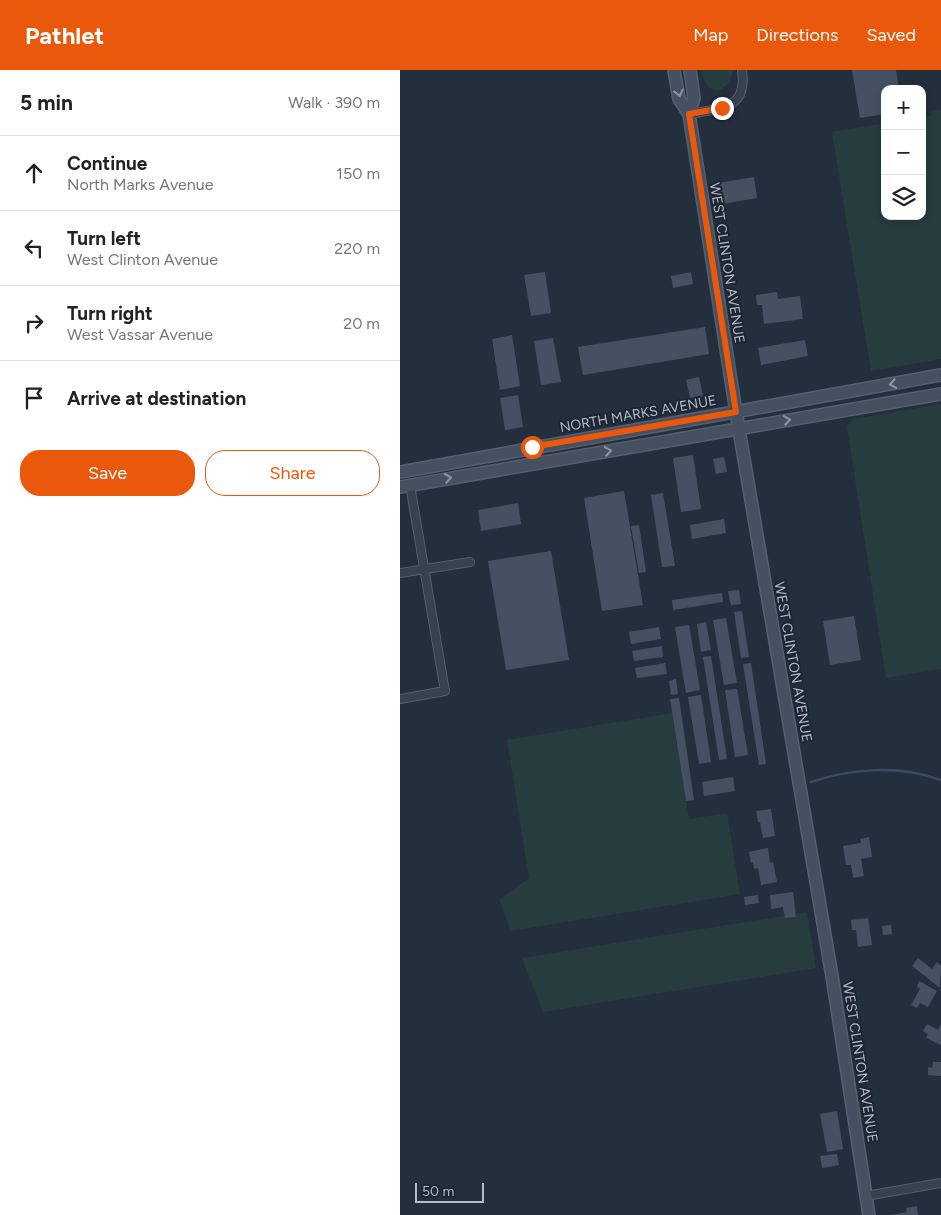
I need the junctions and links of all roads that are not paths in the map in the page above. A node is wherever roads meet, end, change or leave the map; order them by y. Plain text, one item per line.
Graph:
1 (674, 70) edge
2 (690, 70) edge
3 (742, 70) edge
4 (689, 114) junction
5 (941, 376) edge
6 (941, 394) edge
7 (736, 412) junction
8 (739, 428) junction
9 (400, 472) edge
10 (405, 486) edge
11 (470, 562) dead end
12 (424, 569) junction
13 (400, 574) edge
14 (400, 698) edge
15 (941, 1183) edge
16 (866, 1196) junction
17 (870, 1215) edge

1 -> 4 main road, WEST CLINTON AVENUE
2 - 4 main road, WEST CLINTON AVENUE
3 - 4 street
4 - 7 main road, WEST CLINTON AVENUE
5 -> 7 main road, NORTH MARKS AVENUE
8 -> 6 main road
7 - 8 main road, WEST CLINTON AVENUE
7 - 9 main road, NORTH MARKS AVENUE
10 -> 8 main road
8 - 16 main road, WEST CLINTON AVENUE
10 - 12 street
11 - 12 street
12 - 13 street
12 - 14 street
15 - 16 street
16 - 17 main road, WEST CLINTON AVENUE

